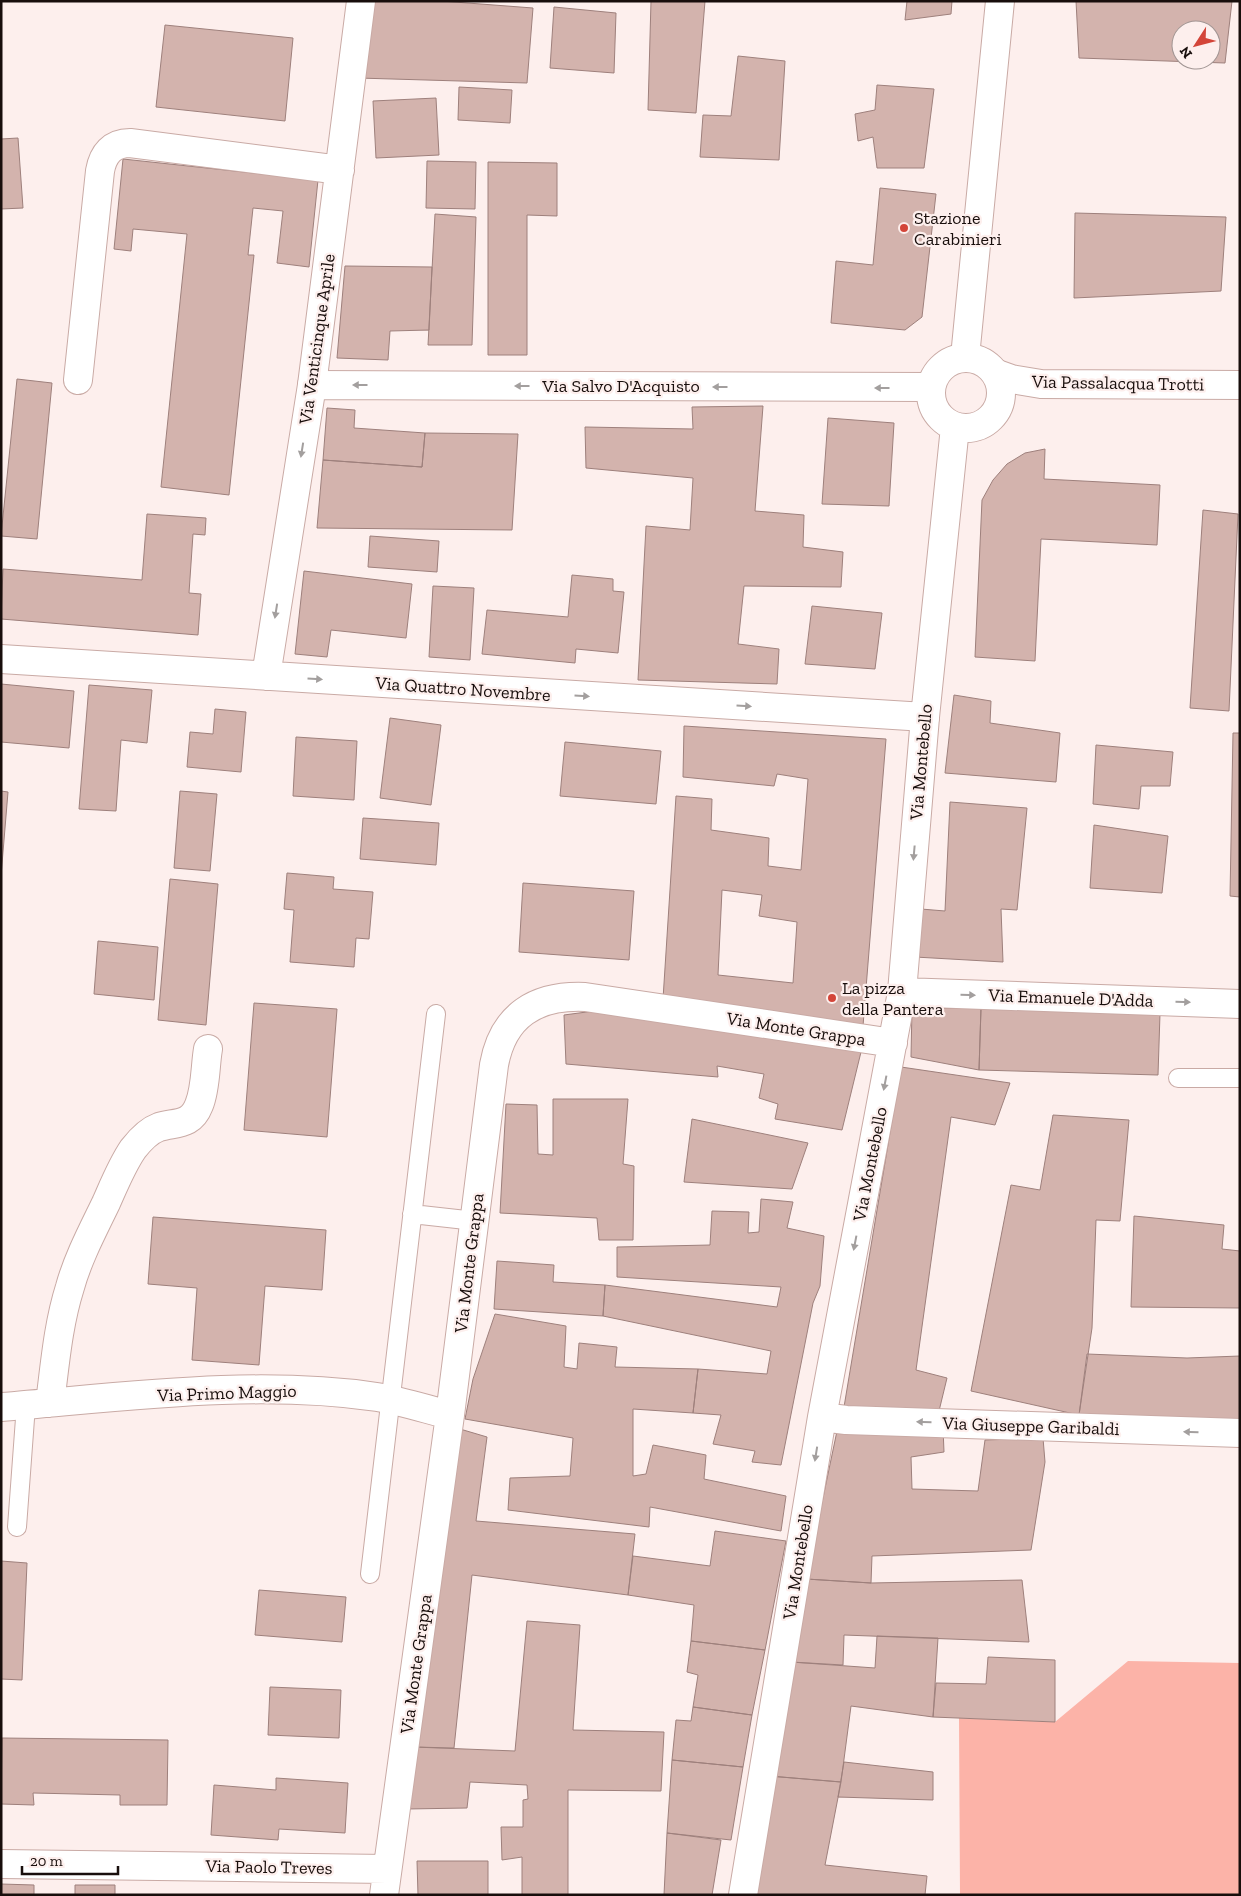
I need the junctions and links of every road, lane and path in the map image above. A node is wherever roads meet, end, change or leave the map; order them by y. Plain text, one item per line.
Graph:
1 (362, 1) edge
2 (1000, 1) edge
3 (340, 170) junction
4 (965, 357) junction
5 (997, 374) junction
6 (78, 380) dead end
7 (312, 385) junction
8 (1240, 385) edge
9 (931, 387) junction
10 (955, 427) junction
11 (1, 658) edge
12 (266, 676) junction
13 (925, 717) junction
14 (902, 992) junction
15 (1240, 1004) edge
16 (436, 1014) dead end
17 (893, 1043) junction
18 (208, 1049) dead end
19 (1178, 1078) dead end
20 (1240, 1078) edge
21 (412, 1214) junction
22 (474, 1222) junction
23 (390, 1400) junction
24 (26, 1405) edge
25 (450, 1415) junction
26 (822, 1417) junction
27 (1240, 1433) edge
28 (17, 1527) dead end
29 (370, 1574) dead end
30 (1, 1864) edge
31 (386, 1882) edge
32 (743, 1895) edge

1 - 3 street, Via Venticinque Aprile
2 - 4 street
3 - 6 street
3 - 7 street, Via Venticinque Aprile
4 - 5 street
4 - 9 street
5 - 8 street, Via Passalacqua Trotti
5 - 10 street
9 -> 7 street, Via Salvo D'Acquisto
7 -> 12 street, Via Venticinque Aprile
9 - 10 street
10 - 13 street, Via Montebello
11 - 12 street, Via Quattro Novembre
12 -> 13 street, Via Quattro Novembre
13 -> 14 street, Via Montebello
14 -> 15 street, Via Emanuele D'Adda
14 - 17 street, Via Montebello
16 - 21 lane
17 - 22 street, Via Monte Grappa
17 -> 26 street, Via Montebello
18 - 24 street
19 - 20 lane
21 - 22 lane
21 - 23 lane
22 - 25 street, Via Monte Grappa
23 - 24 street, Via Primo Maggio
23 - 25 street, Via Primo Maggio
23 - 29 lane
24 - 28 lane
25 - 31 street, Via Monte Grappa
27 -> 26 street, Via Giuseppe Garibaldi
26 -> 32 street, Via Montebello
30 - 31 street, Via Paolo Treves

